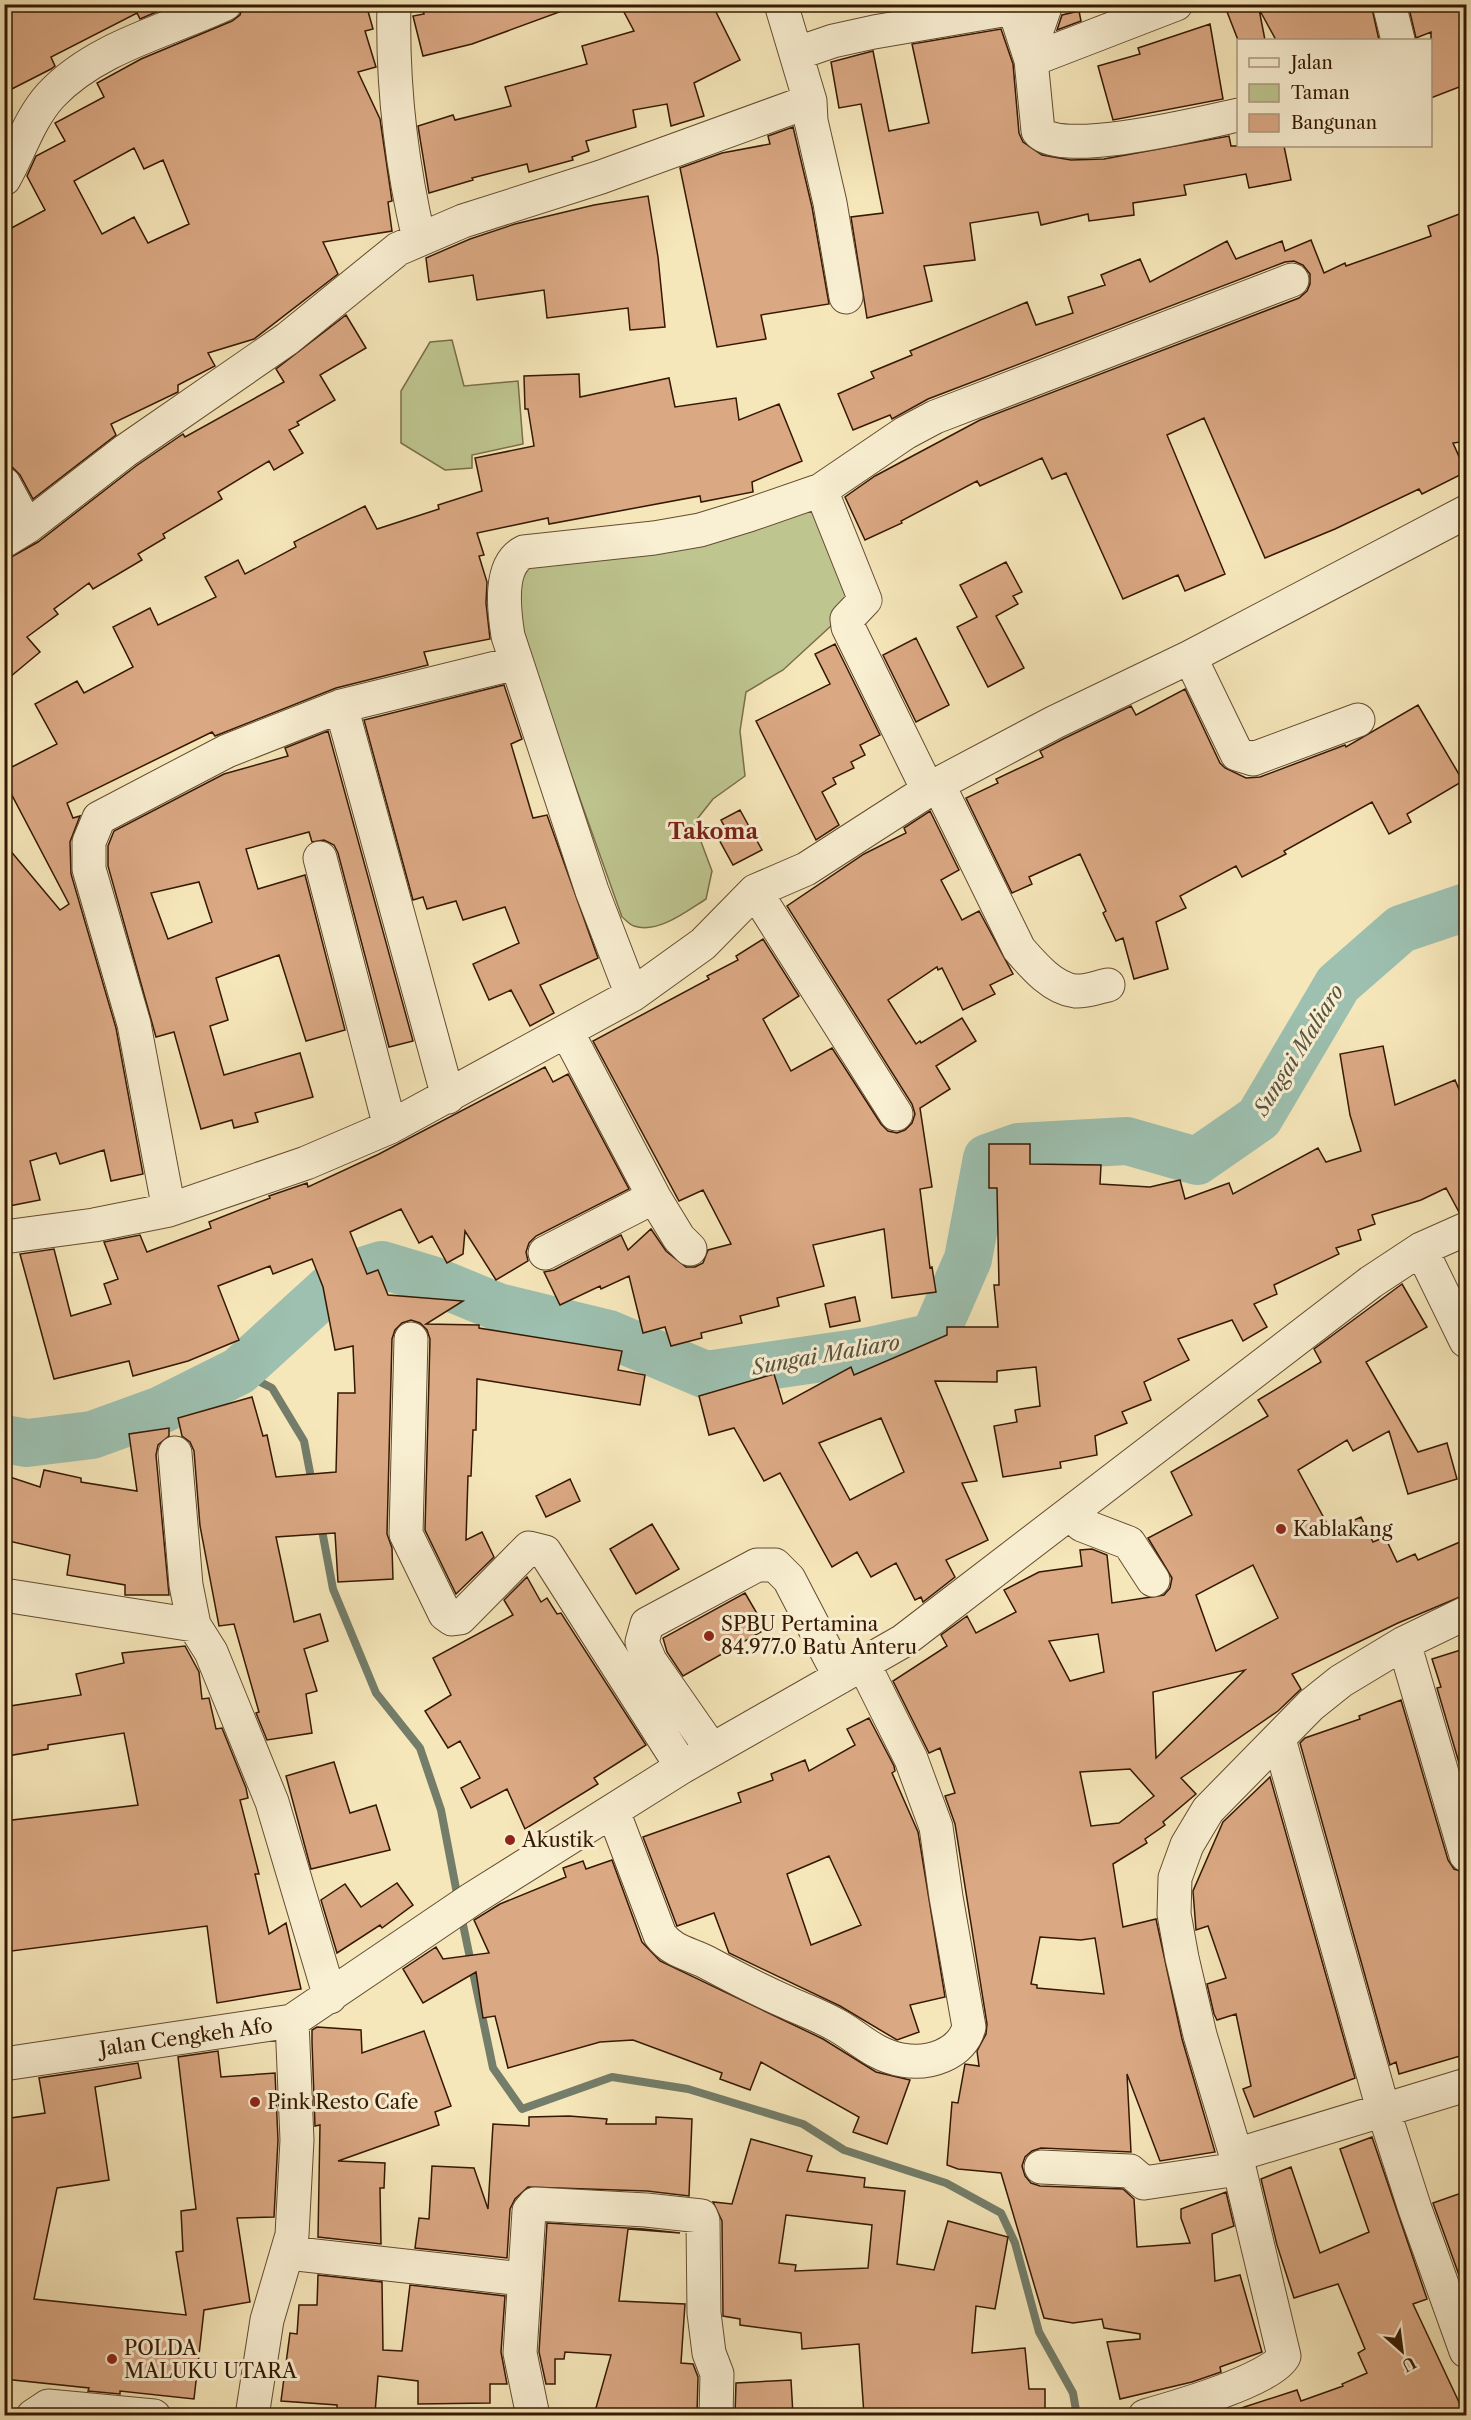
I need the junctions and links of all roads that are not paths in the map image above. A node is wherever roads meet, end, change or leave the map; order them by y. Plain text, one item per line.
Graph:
1 (225, 4) edge
2 (394, 4) edge
3 (781, 4) edge
4 (1046, 4) edge
5 (1176, 4) edge
6 (1389, 4) edge
7 (1398, 39) edge
8 (798, 53) junction
9 (1030, 56) junction
10 (810, 101) junction
11 (1237, 115) edge
12 (4, 179) edge
13 (420, 239) junction
14 (1292, 280) dead end
15 (846, 297) dead end
16 (4, 484) edge
17 (820, 490) junction
18 (1467, 512) edge
19 (16, 534) edge
20 (1190, 657) junction
21 (516, 663) junction
22 (341, 706) junction
23 (1358, 720) dead end
24 (933, 787) junction
25 (320, 858) dead end
26 (755, 891) junction
27 (1108, 985) dead end
28 (632, 994) junction
29 (567, 1032) junction
30 (448, 1097) junction
31 (896, 1114) dead end
32 (390, 1127) junction
33 (654, 1197) junction
34 (169, 1210) junction
35 (1467, 1229) edge
36 (4, 1237) edge
37 (690, 1249) dead end
38 (1421, 1250) junction
39 (545, 1253) dead end
40 (411, 1339) dead end
41 (1467, 1341) edge
42 (175, 1453) dead end
43 (1069, 1514) junction
44 (1153, 1580) dead end
45 (4, 1595) edge
46 (1467, 1613) edge
47 (194, 1625) junction
48 (1404, 1643) junction
49 (852, 1671) junction
50 (1279, 1739) junction
51 (712, 1750) junction
52 (682, 1767) junction
53 (613, 1811) junction
54 (1467, 1855) edge
55 (330, 1997) junction
56 (292, 2021) junction
57 (4, 2064) edge
58 (1467, 2085) edge
59 (1383, 2109) junction
60 (1237, 2162) junction
61 (1041, 2167) dead end
62 (288, 2253) junction
63 (523, 2279) junction
64 (1467, 2351) edge
65 (33, 2415) edge
66 (154, 2415) edge
67 (252, 2415) edge
68 (533, 2415) edge
69 (716, 2415) edge
70 (1145, 2415) edge

1 - 12 street
2 - 13 street
3 - 8 street
4 - 9 street
5 - 9 street
6 - 7 street
8 - 9 street
8 - 10 street
9 - 11 street
10 - 13 street
10 - 15 street
13 - 19 street
14 - 17 street
16 - 19 street
17 - 21 street
17 - 24 street
18 - 20 street
20 - 23 street
20 - 24 street
21 - 22 street
21 - 28 street
22 - 30 street
22 - 34 street
24 - 26 street
24 - 27 street
25 - 32 street
26 - 28 street
26 - 31 street
28 - 29 street
29 - 30 street
29 - 33 street
30 - 32 street
32 - 34 street
33 - 37 street
33 - 39 street
34 - 36 street
35 - 38 street, Jalan Cengkeh Afo
38 - 41 street
38 - 43 street, Jalan Cengkeh Afo
40 - 52 street
42 - 47 street
43 - 44 street
43 - 49 street, Jalan Cengkeh Afo
45 - 47 street
46 - 48 street
47 - 55 street
48 - 50 street
48 - 54 street
49 - 51 street, Jalan Cengkeh Afo
49 - 51 street
49 - 53 street
50 - 59 street
50 - 60 street
51 - 52 street, Jalan Cengkeh Afo
52 - 53 street, Jalan Cengkeh Afo
53 - 55 street, Jalan Cengkeh Afo
55 - 56 street, Jalan Cengkeh Afo
56 - 57 street, Jalan Cengkeh Afo
56 - 62 street
58 - 59 street
59 - 60 street
59 - 64 street
60 - 61 street
60 - 70 street
62 - 63 street
62 - 67 street
63 - 68 street
63 - 69 street
65 - 66 street

